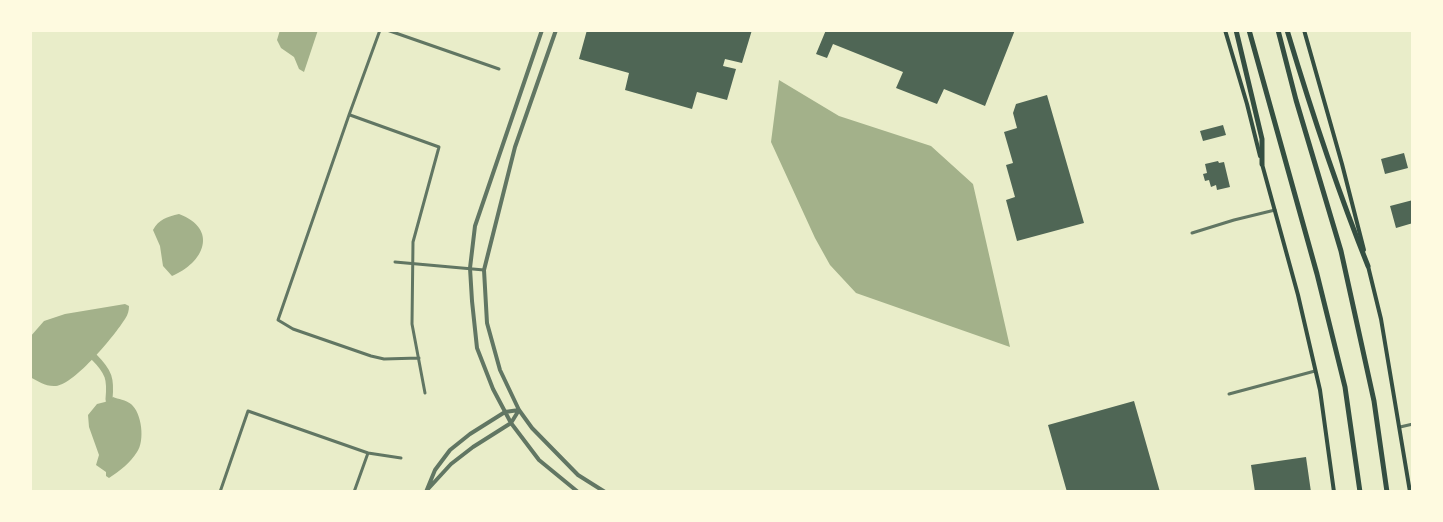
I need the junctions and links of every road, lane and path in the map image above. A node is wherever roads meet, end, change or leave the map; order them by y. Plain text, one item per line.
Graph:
1 (380, 30) edge
2 (387, 30) edge
3 (542, 30) edge
4 (556, 30) edge
5 (1225, 30) edge
6 (1236, 30) edge
7 (1250, 30) edge
8 (1278, 30) edge
9 (1287, 30) edge
10 (1304, 30) edge
11 (499, 69) dead end
12 (349, 115) junction
13 (1262, 164) junction
14 (1275, 210) junction
15 (1192, 233) dead end
16 (395, 262) dead end
17 (413, 263) junction
18 (1368, 267) junction
19 (470, 268) junction
20 (483, 270) junction
21 (419, 358) junction
22 (1315, 371) junction
23 (425, 393) dead end
24 (1229, 394) dead end
25 (519, 410) junction
26 (505, 411) junction
27 (511, 423) junction
28 (1413, 424) edge
29 (1400, 427) junction
30 (368, 453) junction
31 (401, 458) dead end
32 (220, 492) edge
33 (354, 492) edge
34 (426, 492) edge
35 (578, 492) edge
36 (605, 492) edge
37 (1334, 492) edge
38 (1360, 492) edge
39 (1387, 492) edge
40 (1410, 492) edge

1 - 12 street
2 - 11 street
3 - 19 street
4 - 20 street
5 - 13 main road
6 - 13 highway
7 - 38 highway
8 - 39 highway
9 - 18 highway
10 - 18 main road
12 - 17 street
12 - 21 street
13 - 14 main road
14 - 15 street
14 - 22 main road
16 - 17 street
17 - 19 street
17 - 21 street
18 - 29 main road
19 - 20 street
19 - 26 street
20 - 25 street
21 - 23 street
22 - 24 street
22 - 37 main road
25 - 26 street
25 - 27 street
25 - 36 street
26 - 27 street
26 - 34 street
27 - 34 street
27 - 35 street
28 - 29 street
29 - 40 main road
30 - 31 street
30 - 32 street
30 - 33 street

